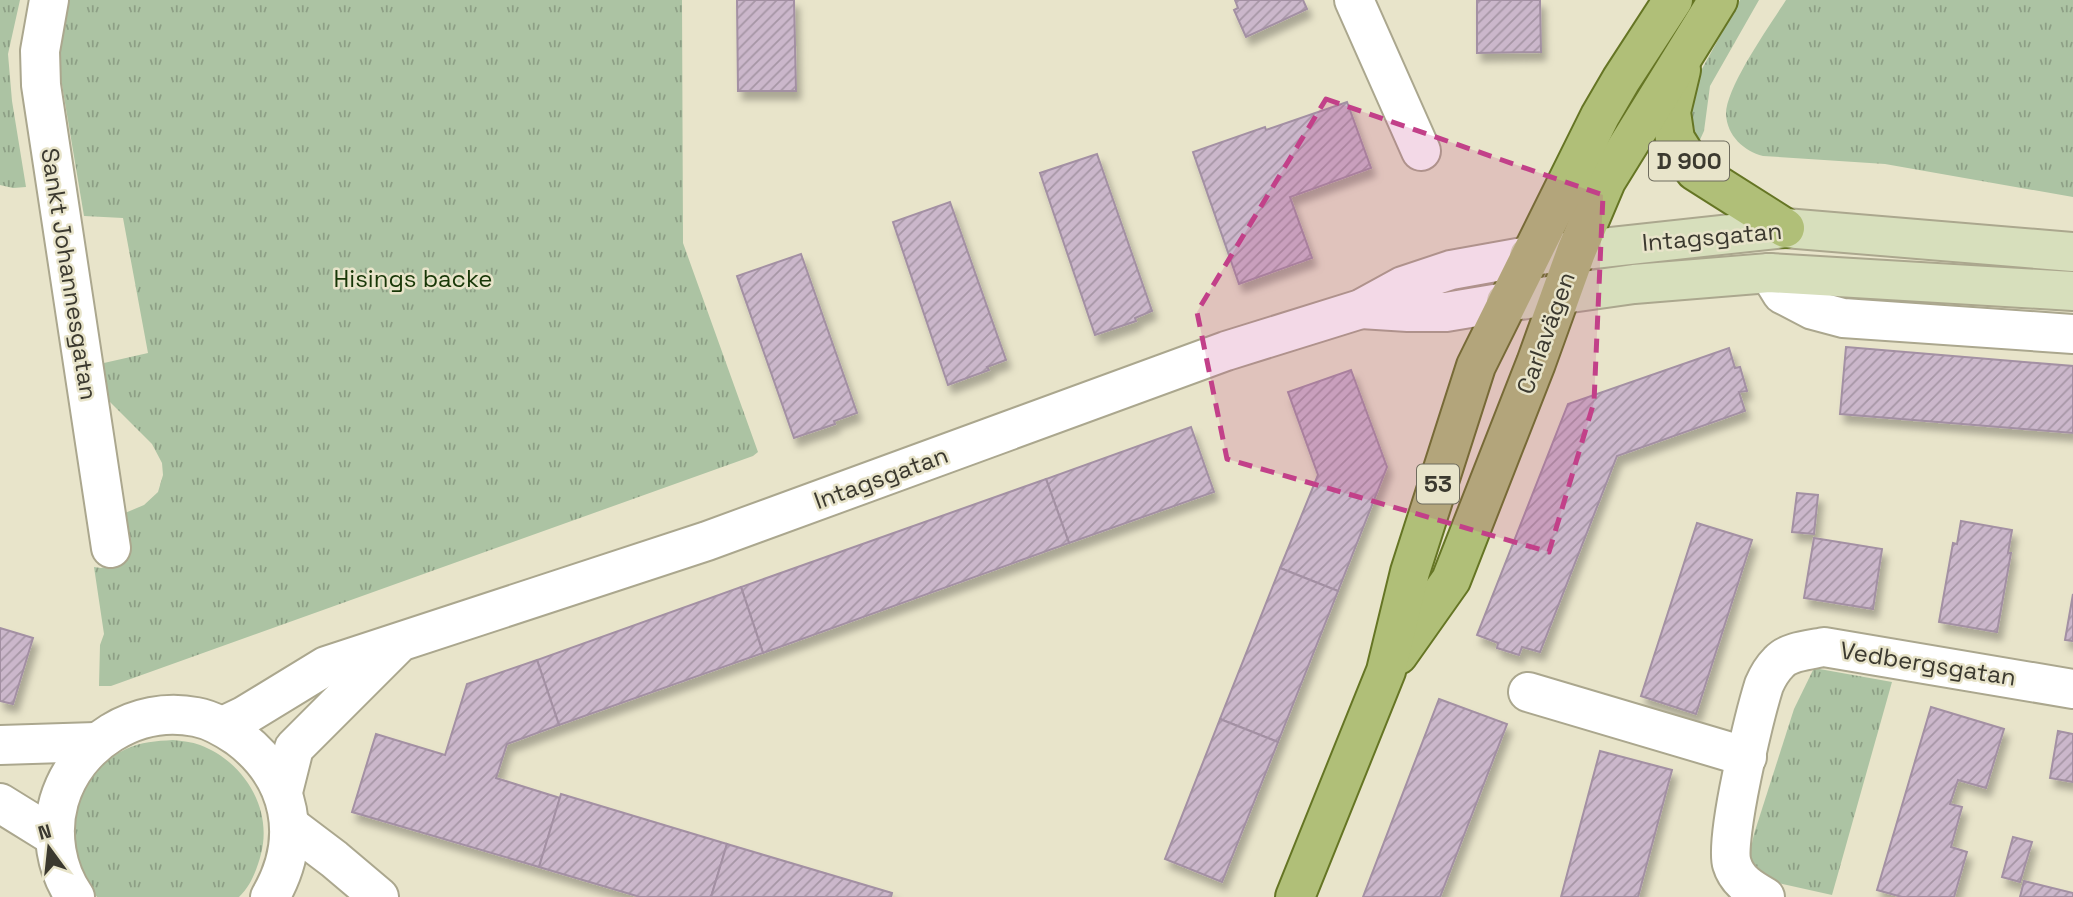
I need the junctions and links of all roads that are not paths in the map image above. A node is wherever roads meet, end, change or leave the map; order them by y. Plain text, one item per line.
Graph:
1 (49, 0) edge
2 (1354, 0) edge
3 (1674, 0) edge
4 (1718, 0) edge
5 (1686, 49) junction
6 (1421, 151) dead end
7 (1785, 229) junction
8 (1576, 252) junction
9 (2073, 252) edge
10 (1528, 256) junction
11 (1769, 273) junction
12 (2073, 291) edge
13 (1560, 294) junction
14 (1506, 302) junction
15 (1362, 309) junction
16 (2073, 334) edge
17 (111, 548) dead end
18 (400, 642) junction
19 (1386, 671) junction
20 (2073, 689) edge
21 (1528, 692) dead end
22 (223, 726) junction
23 (96, 742) junction
24 (0, 746) edge
25 (1747, 757) junction
26 (0, 803) edge
27 (286, 808) junction
28 (55, 837) junction
29 (75, 897) edge
30 (270, 897) edge
31 (379, 897) edge
32 (1295, 897) edge
33 (1765, 897) edge

1 - 17 street, Sankt Johannesgatan
2 - 6 street
3 - 10 main road, Carlavägen / 53
4 - 5 main road, Carlavägen / 53
5 - 7 main road, D 900
5 - 8 main road, Carlavägen / 53
7 - 8 main road, Intagsgatan / D 900
7 - 9 main road, Intagsgatan / D 900
8 - 10 main road, Intagsgatan / D 900
8 - 13 main road, Carlavägen / 53
10 - 14 main road, Carlavägen / 53
10 - 15 street, Intagsgatan
11 - 12 main road, Intagsgatan
11 - 13 main road, Intagsgatan
11 - 16 street, Intagsgatan
13 - 14 main road, Intagsgatan
13 - 19 main road, Carlavägen / 53
14 - 15 street, Intagsgatan
14 - 19 main road, Carlavägen / 53
15 - 18 street, Intagsgatan
18 - 22 street, Intagsgatan
18 - 27 street, Intagsgatan
19 - 32 main road, Carlavägen / 53
20 - 25 street, Vedbergsgatan
21 - 25 street
22 - 23 street
22 - 27 street
23 - 24 street
23 - 28 street
25 - 33 street, Vedbergsgatan
26 - 28 street
27 - 30 street, Intagsgatan
27 - 31 street
28 - 29 street

